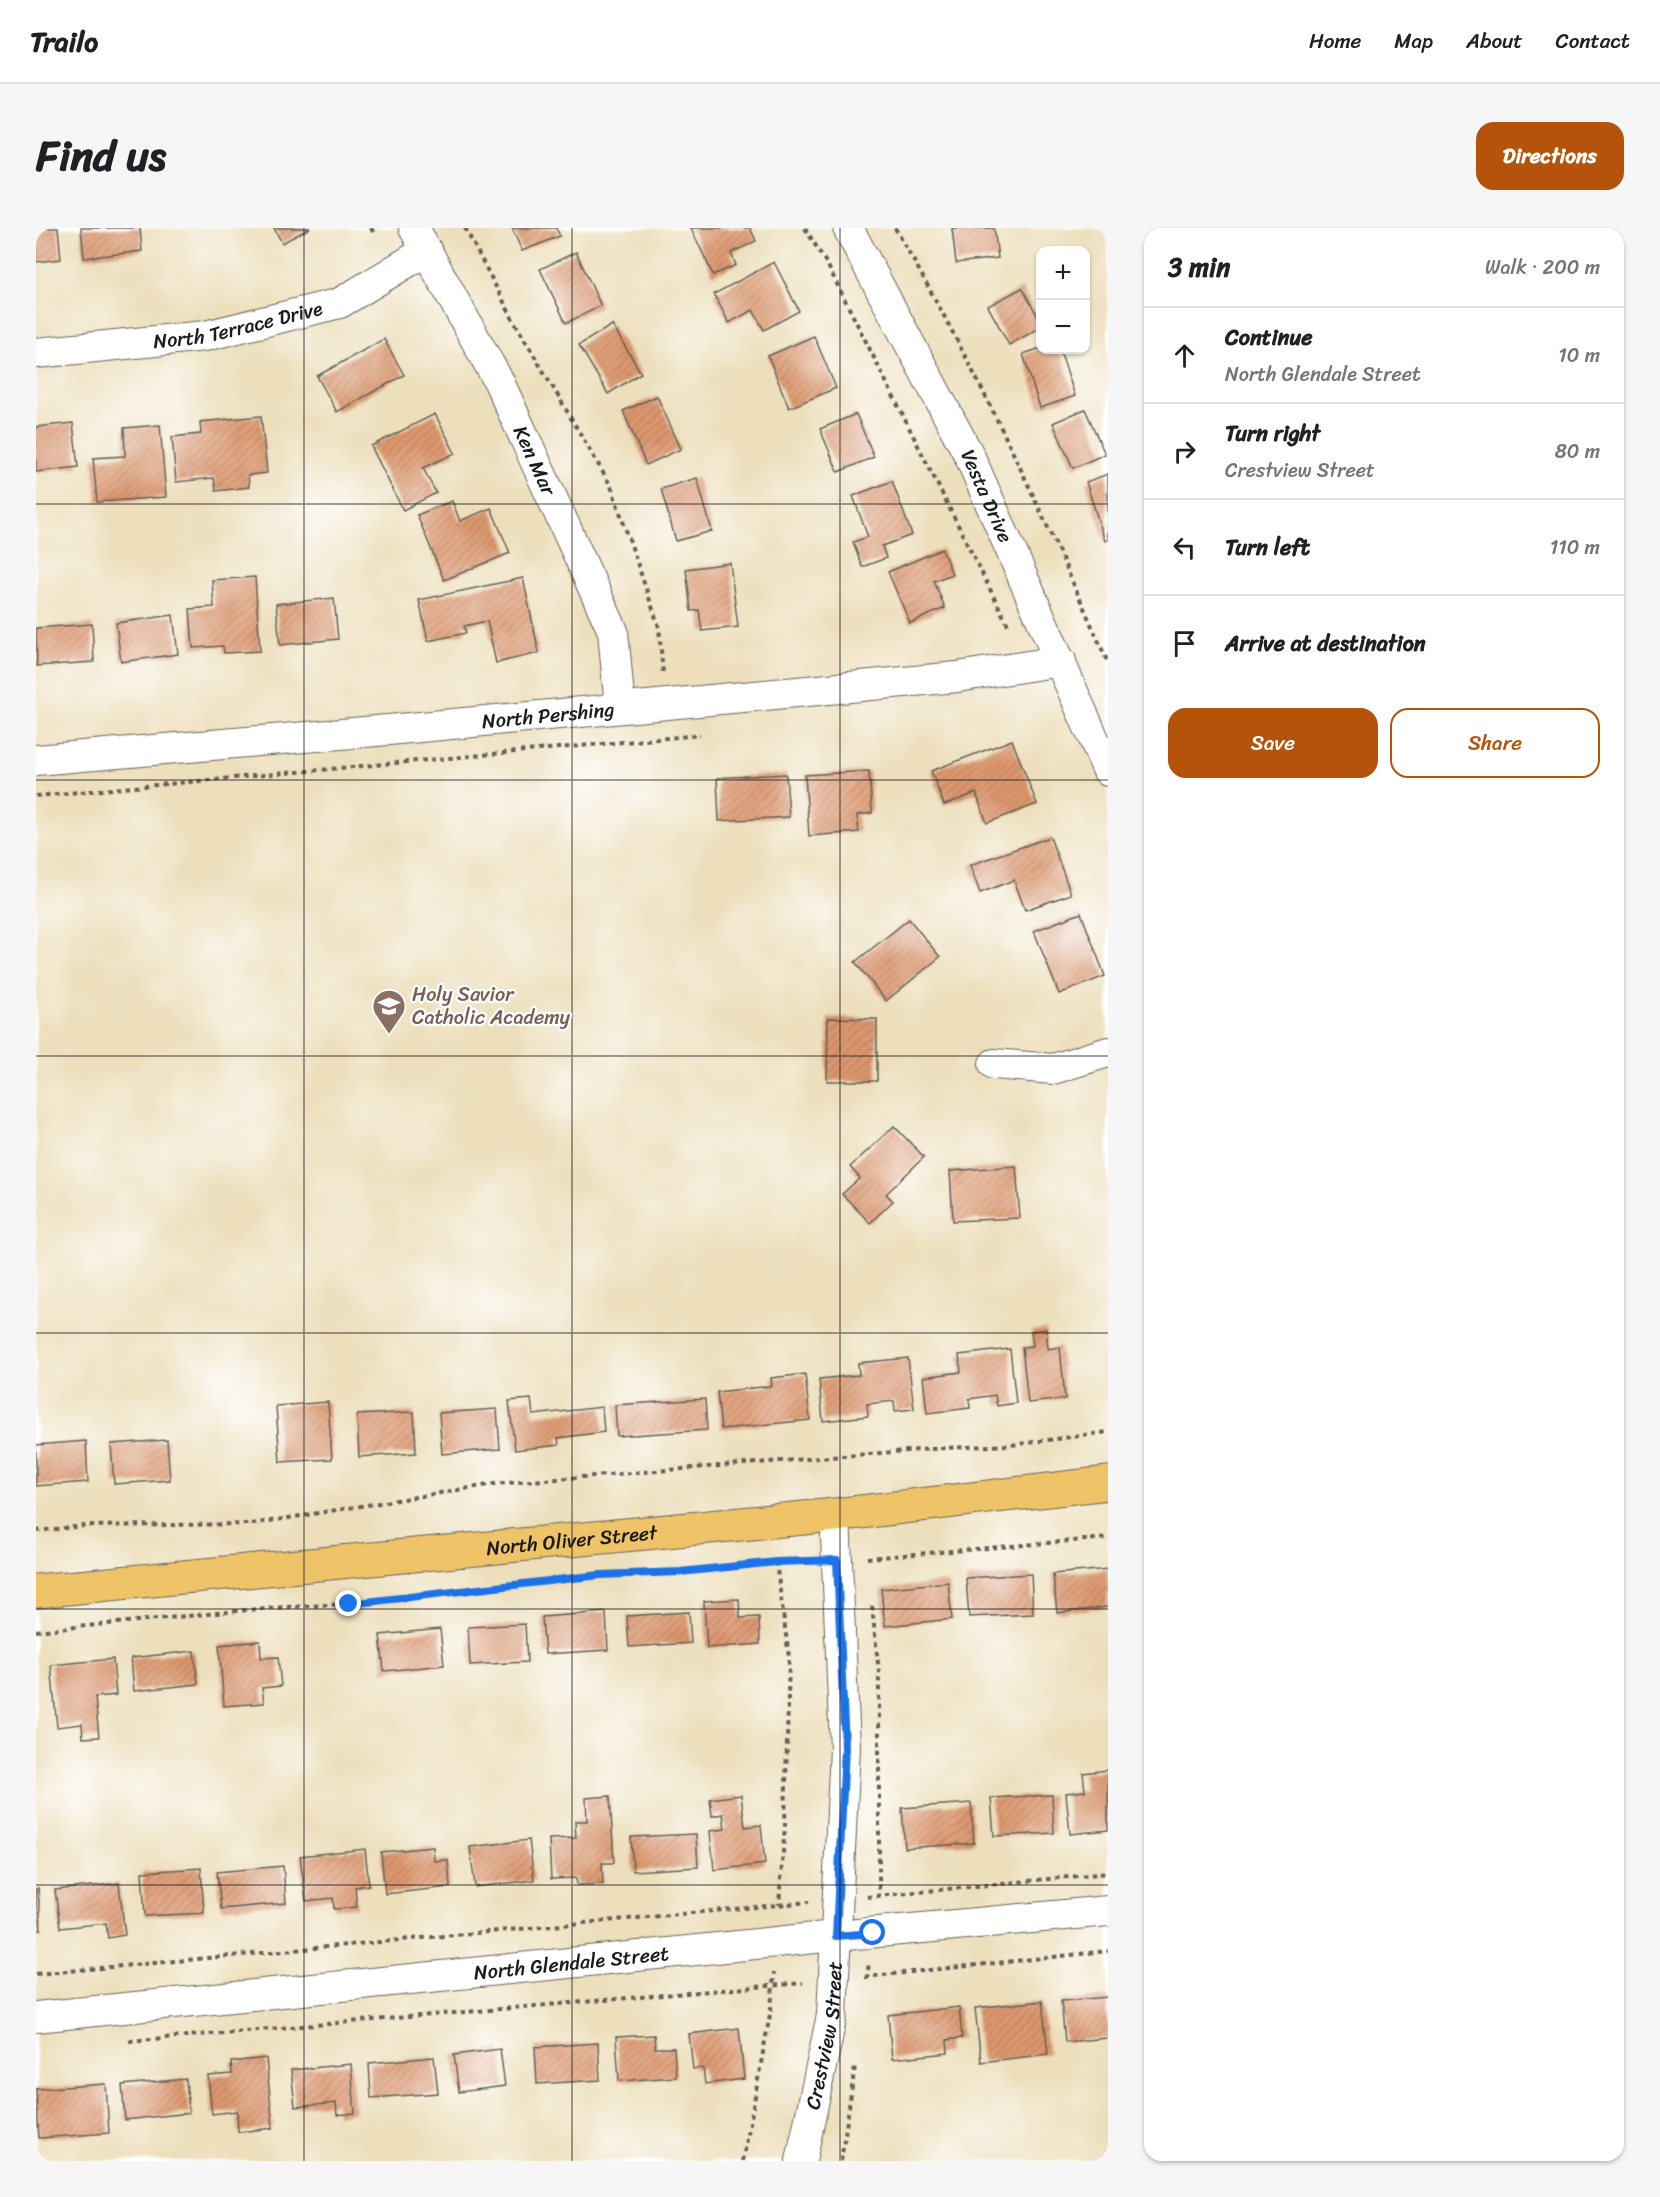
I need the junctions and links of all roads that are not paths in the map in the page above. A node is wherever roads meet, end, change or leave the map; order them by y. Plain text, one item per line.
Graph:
1 (848, 228) edge
2 (420, 240) edge
3 (36, 353) edge
4 (1061, 661) junction
5 (620, 708) junction
6 (36, 759) edge
7 (1108, 771) edge
8 (1108, 1052) edge
9 (994, 1065) dead end
10 (1108, 1483) edge
11 (835, 1515) junction
12 (36, 1591) edge
13 (1108, 1911) edge
14 (836, 1936) junction
15 (36, 2017) edge
16 (801, 2161) edge

1 - 4 street, Vesta Drive
2 - 3 street, North Terrace Drive
2 - 5 street, Ken Mar
4 - 5 street, North Pershing
4 - 7 street, Vesta Drive
5 - 6 street, North Pershing
8 - 9 street
10 - 11 main road, North Oliver Street
11 - 12 main road, North Oliver Street
11 - 14 street, Crestview Street
13 - 14 street, North Glendale Street
14 - 15 street, North Glendale Street
14 - 16 street, Crestview Street

